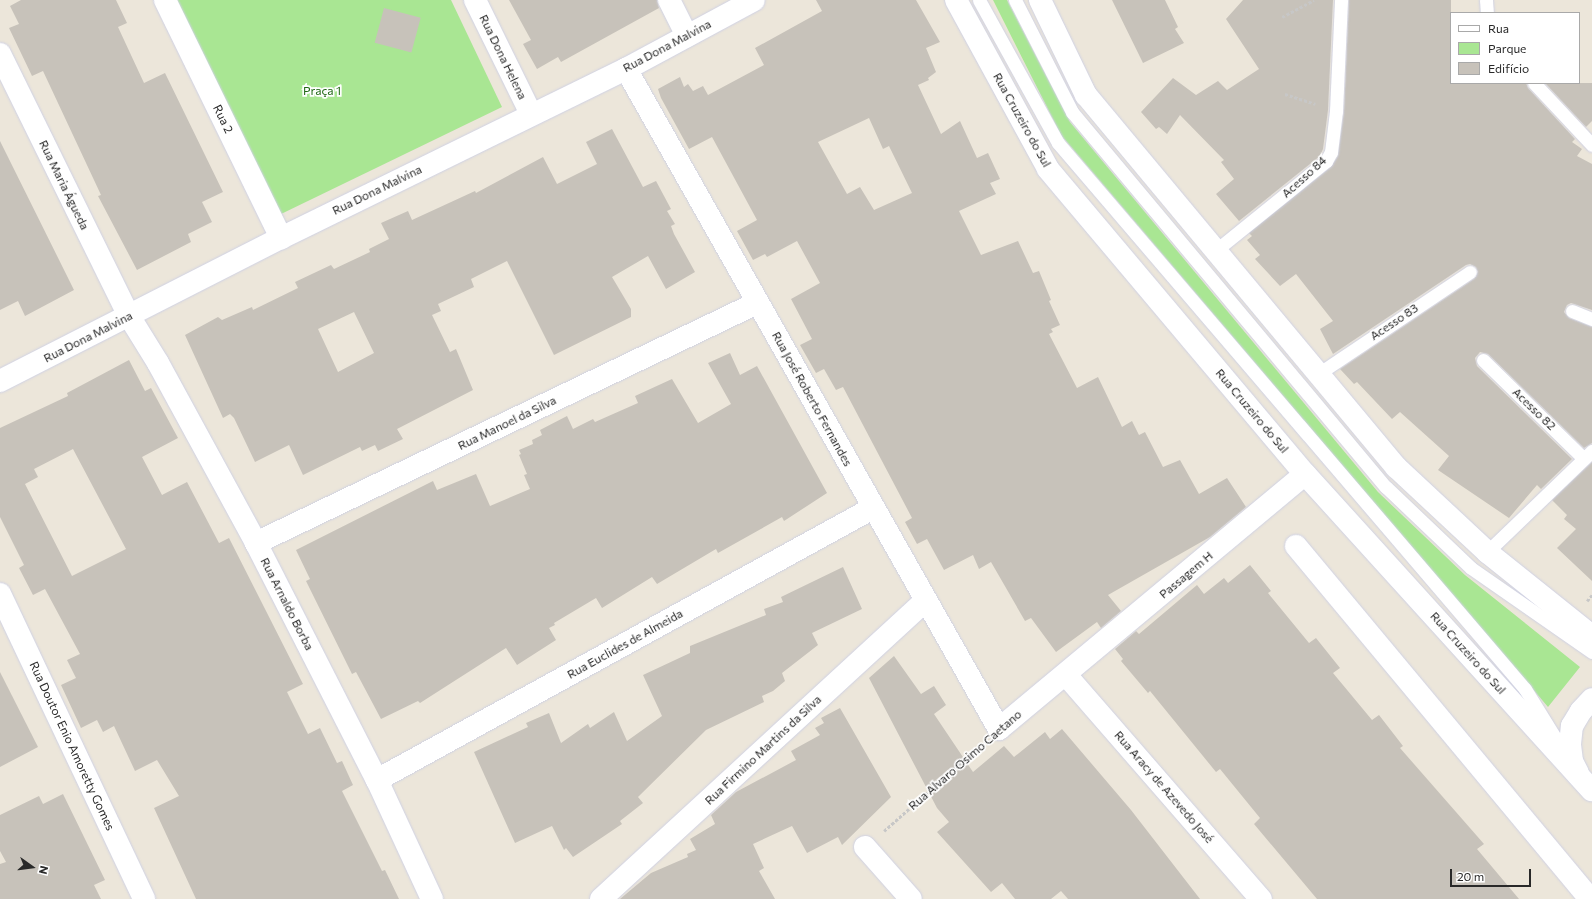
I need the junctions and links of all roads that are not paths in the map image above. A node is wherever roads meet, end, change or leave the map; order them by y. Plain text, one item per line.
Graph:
1 (165, 0) edge
2 (475, 0) edge
3 (669, 0) edge
4 (754, 0) edge
5 (956, 0) edge
6 (979, 0) edge
7 (1015, 0) edge
8 (1040, 0) edge
9 (1341, 0) edge
10 (1486, 0) edge
11 (1487, 12) edge
12 (687, 36) junction
13 (0, 54) edge
14 (626, 68) junction
15 (1535, 84) edge
16 (531, 114) junction
17 (1592, 145) edge
18 (281, 238) junction
19 (1215, 251) junction
20 (1470, 272) dead end
21 (757, 303) junction
22 (1572, 311) dead end
23 (129, 316) junction
24 (1592, 319) edge
25 (1483, 360) dead end
26 (1318, 374) junction
27 (0, 381) edge
28 (1588, 455) edge
29 (1305, 474) junction
30 (873, 508) junction
31 (256, 543) junction
32 (1296, 546) dead end
33 (1487, 552) junction
34 (0, 594) edge
35 (925, 601) junction
36 (1592, 636) edge
37 (1592, 652) edge
38 (1066, 675) junction
39 (1592, 699) edge
40 (999, 729) joint
41 (376, 780) junction
42 (1586, 784) edge
43 (865, 847) road end
44 (144, 899) edge
45 (432, 899) edge
46 (601, 899) edge
47 (911, 899) edge
48 (1261, 899) edge
49 (1590, 899) edge

1 - 18 street, Rua 2
2 - 16 street, Rua Dona Helena
3 - 12 street
4 - 12 street, Rua Dona Malvina
5 - 29 street, Rua Cruzeiro do Sul
6 - 42 lane
7 - 37 lane
8 - 19 street
9 - 19 lane, Acesso 84
10 - 11 lane
12 - 14 street, Rua Dona Malvina
13 - 23 street, Rua Maria Águeda
14 - 16 street, Rua Dona Malvina
14 - 21 street, Rua José Roberto Fernandes
15 - 17 lane
16 - 18 street, Rua Dona Malvina
18 - 23 street, Rua Dona Malvina
19 - 26 street
20 - 26 lane, Acesso 83
21 - 30 street, Rua José Roberto Fernandes
21 - 31 street, Rua Manoel da Silva
22 - 24 lane
23 - 27 street, Rua Dona Malvina
23 - 31 street, Rua Arnaldo Borba
25 - 28 lane, Acesso 82
26 - 33 street
28 - 33 lane, Acesso 82
29 - 38 street, Passagem H
29 - 42 street, Rua Cruzeiro do Sul
30 - 35 street, Rua José Roberto Fernandes
30 - 41 street, Rua Euclides de Almeida
31 - 41 street, Rua Arnaldo Borba
32 - 49 street
33 - 36 street
34 - 44 street, Rua Doutor Enio Amoretty Gomes
35 - 40 street, Rua José Roberto Fernandes
35 - 46 street, Rua Firmino Martins da Silva
38 - 40 street, Rua Alvaro Osimo Caetano
38 - 48 street, Rua Aracy de Azevedo José
39 - 42 street
41 - 45 street, Rua Arnaldo Borba
43 - 47 street

